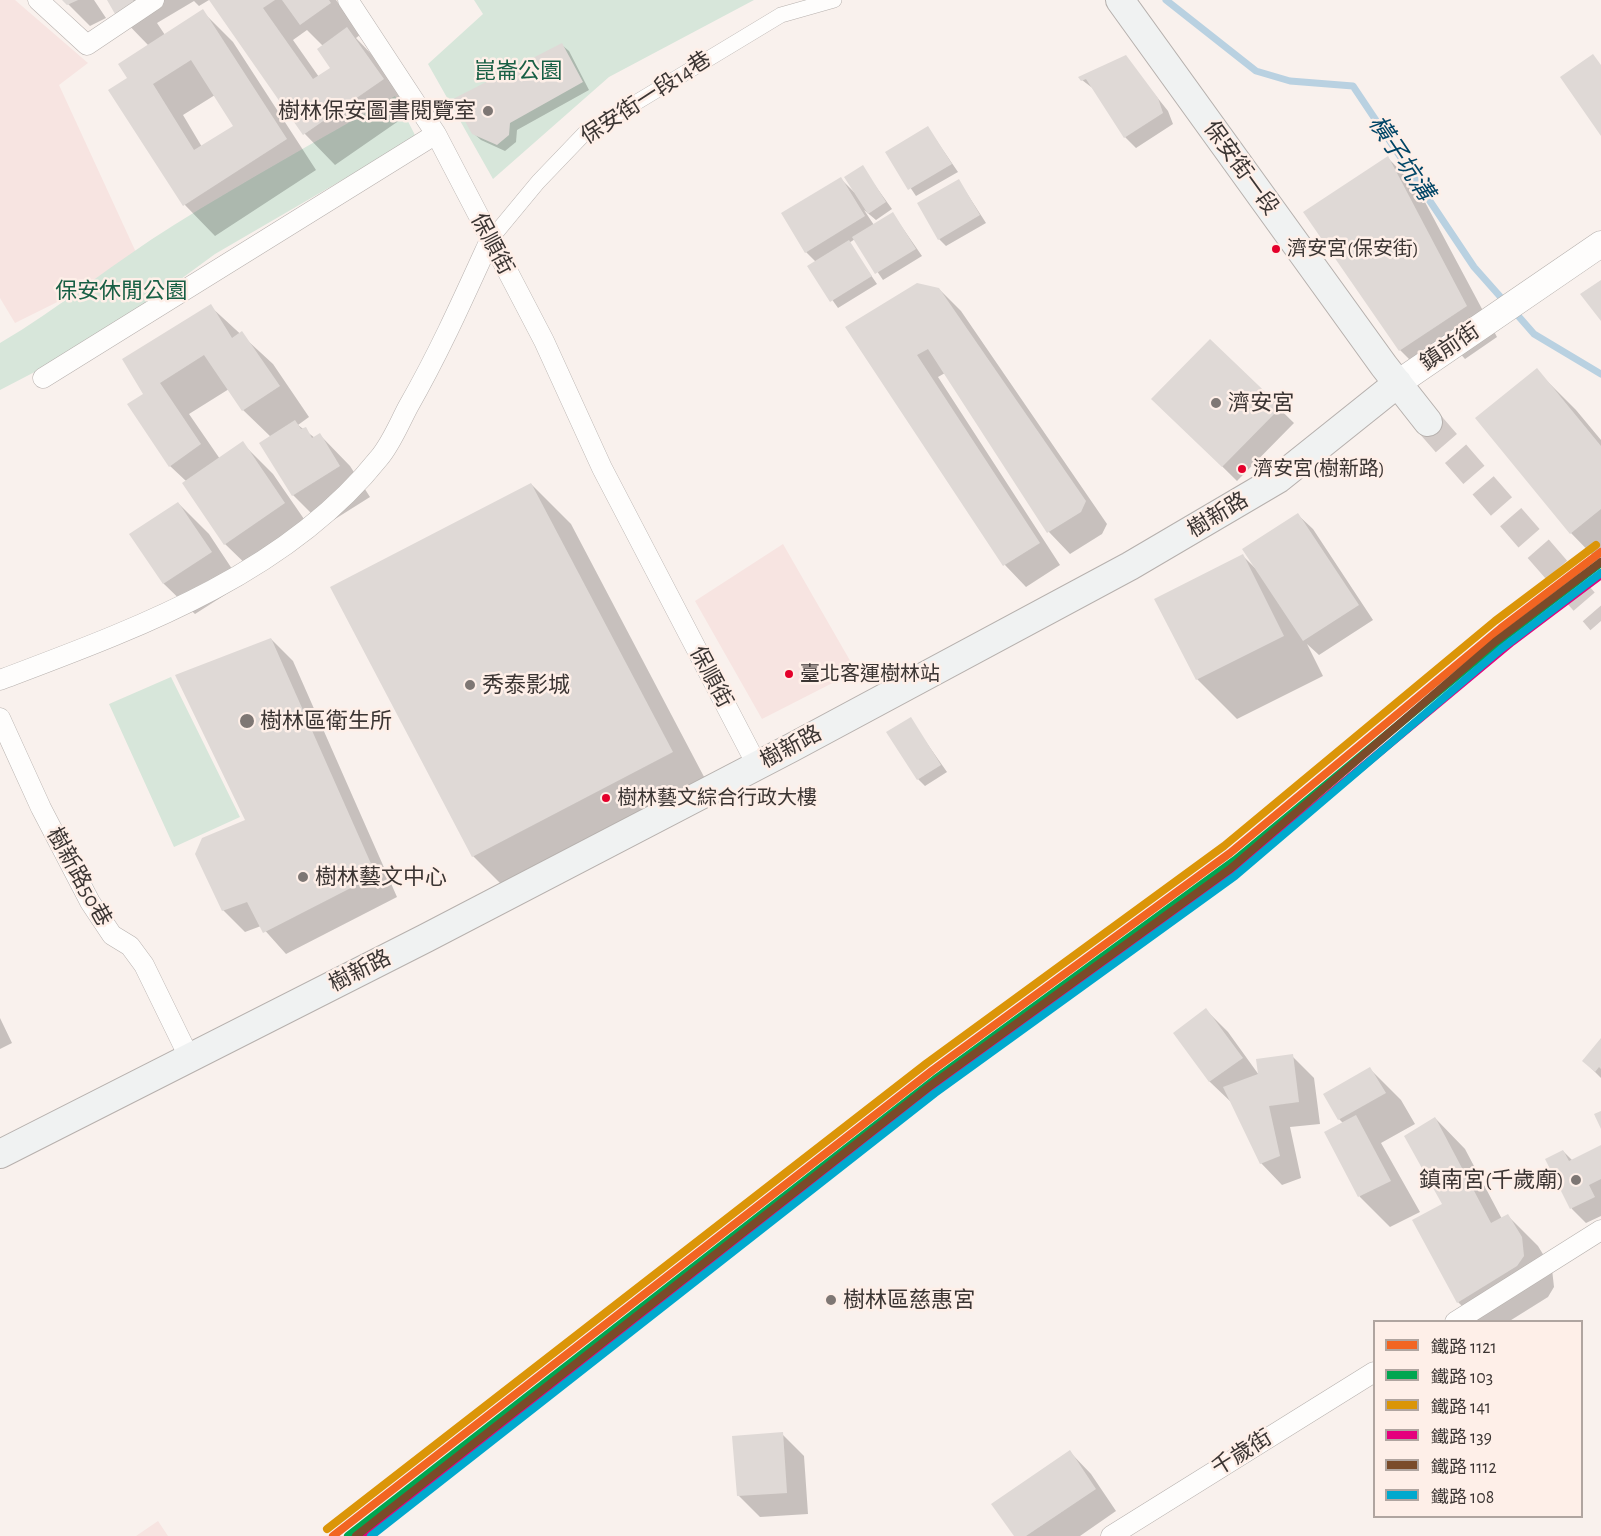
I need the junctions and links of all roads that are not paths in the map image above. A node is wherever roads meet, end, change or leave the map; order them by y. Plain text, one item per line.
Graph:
1 (38, 0) edge
2 (154, 0) edge
3 (348, 0) edge
4 (834, 0) edge
5 (1120, 0) edge
6 (436, 134) junction
7 (490, 240) junction
8 (1601, 244) edge
9 (44, 378) dead end
10 (1398, 383) junction
11 (1428, 422) tunnel mouth
12 (0, 680) edge
13 (0, 718) edge
14 (757, 765) junction
15 (189, 1057) junction
16 (0, 1154) edge
17 (1601, 1230) edge
18 (1458, 1320) edge
19 (1373, 1373) edge
20 (1111, 1536) edge

1 - 2 street
3 - 6 street, 保順街
4 - 7 street, 保安街一段14巷
5 - 10 main road, 保安街一段
6 - 7 street, 保順街
6 - 9 street
7 - 12 street
7 - 14 street, 保順街
8 - 10 street, 鎮前街
10 - 11 main road, 保安街一段
10 - 14 main road, 樹新路
13 - 15 street, 樹新路50巷
14 - 15 main road, 樹新路
15 - 16 main road, 樹新路
17 - 18 street
19 - 20 street, 千歲街

